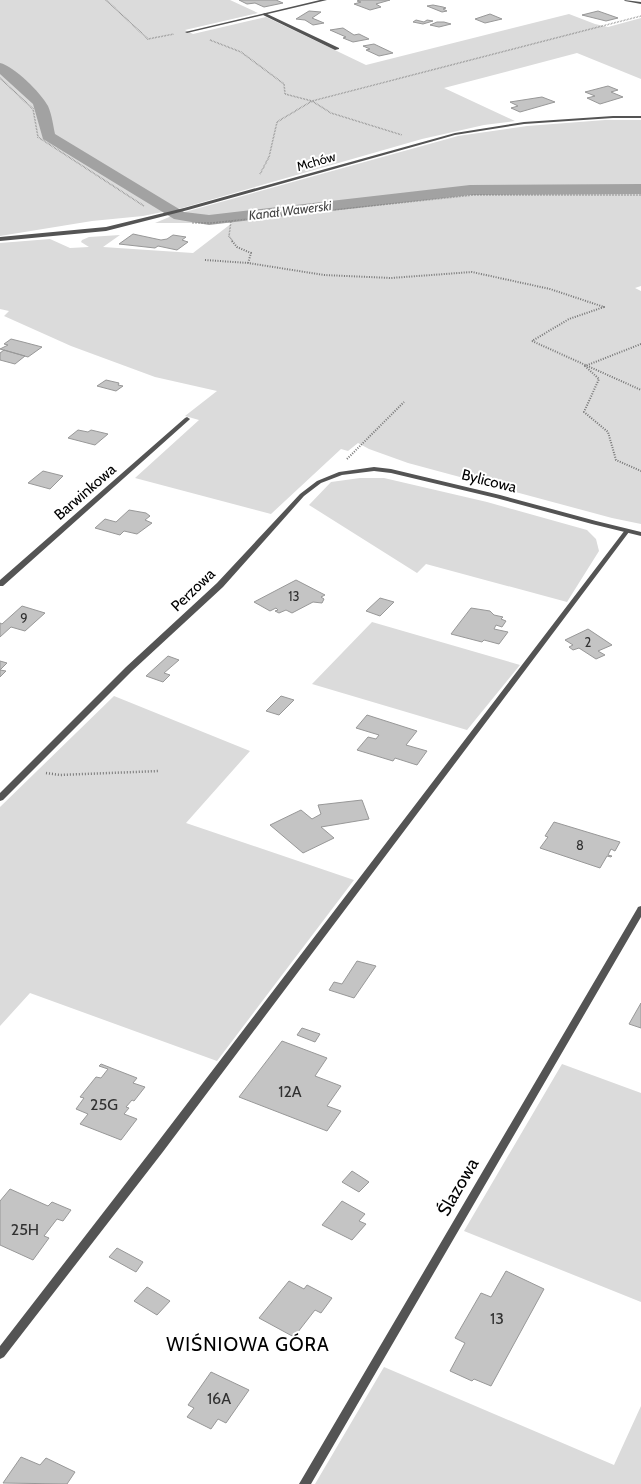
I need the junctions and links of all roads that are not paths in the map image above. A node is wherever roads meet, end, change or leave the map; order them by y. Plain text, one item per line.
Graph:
1 (325, 0) edge
2 (626, 0) edge
3 (641, 3) edge
4 (266, 14) junction
5 (187, 32) road end
6 (338, 49) dead end
7 (641, 117) edge
8 (0, 239) edge
9 (187, 419) dead end
10 (329, 477) joint
11 (627, 531) junction
12 (641, 534) edge
13 (0, 584) edge
14 (0, 798) edge
15 (641, 908) edge
16 (0, 1354) edge
17 (305, 1484) edge

1 - 4 street
2 - 3 street
4 - 5 street
4 - 6 street
7 - 8 street, Mchów
9 - 13 street, Barwinkowa
10 - 11 street, Bylicowa
10 - 14 street, Perzowa
11 - 12 street, Bylicowa
11 - 16 street
15 - 17 street, Ślazowa

